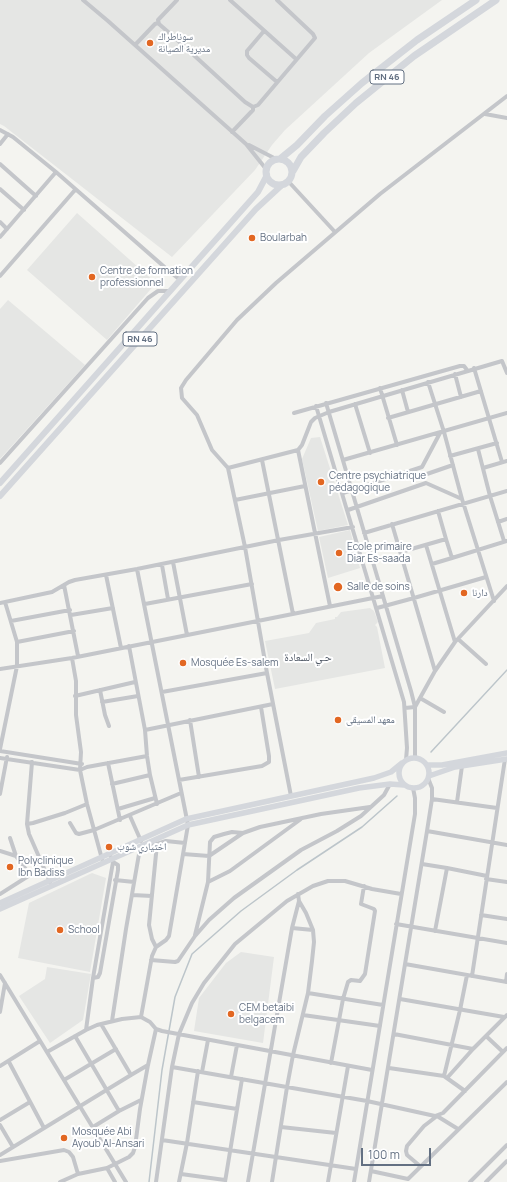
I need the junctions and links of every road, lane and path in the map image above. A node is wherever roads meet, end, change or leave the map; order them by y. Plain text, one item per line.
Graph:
1 (83, 0) edge
2 (176, 0) edge
3 (230, 0) edge
4 (277, 0) edge
5 (476, 0) edge
6 (496, 0) edge
7 (158, 23) junction
8 (264, 31) junction
9 (135, 45) junction
10 (296, 59) junction
11 (277, 82) junction
12 (507, 96) edge
13 (253, 107) junction
14 (485, 114) junction
15 (507, 118) edge
16 (0, 130) edge
17 (232, 132) junction
18 (8, 134) junction
19 (0, 144) edge
20 (246, 144) junction
21 (278, 159) junction
22 (0, 164) edge
23 (293, 171) junction
24 (56, 172) junction
25 (266, 172) junction
26 (285, 183) junction
27 (0, 189) edge
28 (76, 190) junction
29 (36, 196) junction
30 (24, 210) junction
31 (0, 222) edge
32 (8, 228) junction
33 (335, 232) junction
34 (0, 237) edge
35 (0, 276) edge
36 (179, 279) junction
37 (169, 291) junction
38 (507, 359) edge
39 (502, 360) junction
40 (474, 368) junction
41 (467, 370) junction
42 (506, 370) edge
43 (455, 374) junction
44 (428, 382) junction
45 (380, 388) junction
46 (402, 390) junction
47 (481, 391) junction
48 (383, 396) junction
49 (461, 397) junction
50 (326, 403) junction
51 (355, 404) junction
52 (435, 404) junction
53 (316, 406) junction
54 (328, 412) junction
55 (408, 412) junction
56 (294, 413) dead end
57 (507, 413) edge
58 (320, 415) junction
59 (388, 418) junction
60 (490, 418) junction
61 (442, 432) junction
62 (497, 443) junction
63 (397, 445) junction
64 (478, 449) junction
65 (298, 450) junction
66 (370, 453) junction
67 (450, 456) junction
68 (262, 460) junction
69 (343, 460) junction
70 (505, 461) edge
71 (0, 463) edge
72 (453, 465) junction
73 (228, 468) junction
74 (422, 468) junction
75 (483, 468) junction
76 (424, 475) junction
77 (0, 483) edge
78 (426, 484) junction
79 (305, 486) junction
80 (352, 490) junction
81 (507, 490) edge
82 (269, 493) junction
83 (343, 493) junction
84 (0, 496) edge
85 (490, 496) junction
86 (462, 499) junction
87 (235, 500) junction
88 (464, 504) junction
89 (357, 507) junction
90 (348, 510) junction
91 (438, 511) junction
92 (507, 519) edge
93 (498, 522) junction
94 (392, 524) junction
95 (353, 527) junction
96 (364, 533) junction
97 (314, 534) junction
98 (446, 539) junction
99 (279, 540) junction
100 (506, 541) edge
101 (426, 545) junction
102 (245, 547) junction
103 (479, 550) junction
104 (400, 552) junction
105 (452, 558) junction
106 (173, 562) junction
107 (432, 564) junction
108 (162, 565) junction
109 (137, 570) junction
110 (106, 574) junction
111 (486, 577) junction
112 (64, 584) junction
113 (252, 584) junction
114 (507, 586) edge
115 (439, 590) junction
116 (383, 596) junction
117 (180, 597) junction
118 (374, 598) junction
119 (414, 598) junction
120 (168, 599) junction
121 (494, 601) junction
122 (5, 602) junction
123 (0, 603) edge
124 (145, 604) junction
125 (330, 606) junction
126 (386, 606) junction
127 (113, 608) junction
128 (377, 608) junction
129 (70, 613) junction
130 (293, 614) junction
131 (259, 621) junction
132 (11, 622) junction
133 (74, 631) junction
134 (187, 635) junction
135 (456, 641) junction
136 (17, 642) junction
137 (152, 642) junction
138 (129, 646) junction
139 (121, 648) junction
140 (78, 656) junction
141 (72, 658) junction
142 (486, 664) dead end
143 (16, 666) junction
144 (0, 669) edge
145 (435, 671) junction
146 (267, 673) junction
147 (135, 682) junction
148 (100, 690) junction
149 (162, 692) junction
150 (75, 696) junction
151 (138, 696) junction
152 (420, 698) junction
153 (102, 702) junction
154 (273, 704) junction
155 (261, 707) junction
156 (405, 708) junction
157 (415, 708) junction
158 (444, 712) dead end
159 (190, 720) junction
160 (169, 725) junction
161 (109, 726) dead end
162 (145, 730) junction
163 (0, 750) edge
164 (8, 752) junction
165 (507, 753) edge
166 (146, 756) junction
167 (0, 758) edge
168 (6, 758) junction
169 (415, 758) junction
170 (506, 759) edge
171 (404, 761) junction
172 (32, 762) junction
173 (108, 763) junction
174 (81, 764) junction
175 (427, 765) junction
176 (462, 766) junction
177 (87, 767) junction
178 (80, 770) junction
179 (150, 775) junction
180 (200, 777) junction
181 (429, 777) junction
182 (179, 780) junction
183 (112, 784) junction
184 (390, 784) junction
185 (404, 785) junction
186 (413, 788) junction
187 (0, 794) edge
188 (181, 794) junction
189 (291, 796) junction
190 (156, 798) junction
191 (432, 799) junction
192 (457, 802) junction
193 (87, 804) junction
194 (157, 804) junction
195 (371, 807) junction
196 (497, 808) junction
197 (118, 809) junction
198 (130, 816) junction
199 (303, 818) junction
200 (120, 820) junction
201 (187, 822) junction
202 (70, 823) dead end
203 (27, 824) junction
204 (94, 830) junction
205 (428, 831) junction
206 (243, 833) junction
207 (10, 838) dead end
208 (141, 842) junction
209 (492, 842) junction
210 (185, 843) junction
211 (157, 844) junction
212 (507, 845) edge
213 (0, 851) edge
214 (183, 854) junction
215 (16, 856) junction
216 (102, 856) junction
217 (209, 856) junction
218 (112, 858) junction
219 (103, 863) junction
220 (422, 864) junction
221 (447, 868) junction
222 (78, 871) junction
223 (486, 878) junction
224 (110, 879) junction
225 (50, 880) junction
226 (116, 880) junction
227 (134, 882) junction
228 (208, 882) junction
229 (507, 882) edge
230 (52, 886) junction
231 (364, 886) junction
232 (0, 894) edge
233 (298, 894) junction
234 (401, 894) junction
235 (132, 895) junction
236 (152, 896) junction
237 (299, 901) junction
238 (0, 903) edge
239 (0, 909) edge
240 (481, 915) junction
241 (507, 919) edge
242 (396, 924) junction
243 (412, 927) junction
244 (292, 928) junction
245 (313, 930) junction
246 (435, 931) junction
247 (195, 936) junction
248 (477, 938) junction
249 (507, 943) edge
250 (156, 947) junction
251 (151, 960) junction
252 (406, 964) junction
253 (0, 974) edge
254 (507, 974) edge
255 (469, 975) junction
256 (93, 978) junction
257 (506, 982) edge
258 (5, 983) junction
259 (308, 993) junction
260 (343, 999) junction
261 (400, 999) junction
262 (383, 1005) junction
263 (0, 1009) edge
264 (460, 1010) junction
265 (0, 1012) edge
266 (303, 1015) junction
267 (506, 1016) edge
268 (141, 1017) junction
269 (339, 1020) junction
270 (112, 1021) junction
271 (101, 1024) junction
272 (380, 1026) junction
273 (156, 1029) junction
274 (86, 1030) junction
275 (179, 1034) junction
276 (394, 1034) junction
277 (75, 1036) junction
278 (486, 1036) junction
279 (208, 1040) junction
280 (40, 1041) junction
281 (237, 1045) junction
282 (451, 1045) junction
283 (507, 1048) edge
284 (116, 1049) junction
285 (473, 1049) junction
286 (271, 1051) junction
287 (47, 1052) junction
288 (503, 1052) junction
289 (293, 1055) junction
290 (9, 1062) junction
291 (331, 1062) junction
292 (92, 1064) junction
293 (148, 1065) junction
294 (0, 1066) edge
295 (172, 1066) junction
296 (348, 1066) junction
297 (389, 1068) junction
298 (372, 1070) junction
299 (200, 1072) junction
300 (131, 1075) junction
301 (232, 1077) junction
302 (445, 1077) junction
303 (242, 1079) junction
304 (64, 1080) junction
305 (507, 1082) edge
306 (265, 1083) junction
307 (287, 1087) junction
308 (107, 1090) junction
309 (465, 1091) junction
310 (342, 1097) junction
311 (141, 1100) junction
312 (367, 1101) junction
313 (30, 1102) junction
314 (194, 1102) junction
315 (382, 1104) junction
316 (80, 1107) junction
317 (237, 1109) junction
318 (119, 1111) junction
319 (437, 1116) junction
320 (0, 1120) edge
321 (0, 1125) edge
322 (92, 1127) junction
323 (281, 1127) junction
324 (44, 1128) junction
325 (458, 1130) junction
326 (336, 1133) junction
327 (162, 1140) junction
328 (187, 1143) junction
329 (507, 1145) edge
330 (12, 1147) junction
331 (231, 1150) junction
332 (253, 1153) junction
333 (0, 1155) edge
334 (277, 1157) junction
335 (0, 1161) edge
336 (507, 1161) edge
337 (115, 1165) junction
338 (331, 1165) junction
339 (420, 1166) junction
340 (107, 1168) junction
341 (356, 1169) junction
342 (371, 1171) junction
343 (78, 1174) junction
344 (181, 1174) junction
345 (225, 1181) edge
346 (407, 1181) edge
347 (489, 1181) edge
348 (60, 1182) edge
349 (115, 1182) edge
350 (126, 1182) edge
351 (156, 1182) edge
352 (180, 1182) edge
353 (248, 1182) edge
354 (272, 1182) edge
355 (328, 1182) edge
356 (354, 1182) edge
357 (369, 1182) edge
358 (470, 1182) edge

1 - 9 street
2 - 7 street
3 - 8 street
4 - 10 street
5 - 21 highway, RN 46
6 - 23 highway, RN 46
7 - 9 street
7 - 13 street
8 - 10 street
8 - 11 street
9 - 17 street
10 - 11 street
11 - 13 street
12 - 14 street
13 - 17 street
14 - 15 street
14 - 33 street
16 - 18 street
17 - 20 street
18 - 19 street
18 - 24 street
20 - 21 street
20 - 25 street
21 - 23 highway
21 - 25 highway
22 - 29 street
23 - 26 highway
24 - 28 street
24 - 29 street
25 - 26 highway
25 - 36 main road, RN 46
26 - 33 street
26 - 84 main road, RN 46
27 - 30 street
28 - 35 street
28 - 36 street
29 - 30 street
30 - 32 street
31 - 32 street
32 - 34 street
33 - 73 street
36 - 37 main road, RN 46
37 - 71 street
37 - 77 main road, RN 46
38 - 39 street
39 - 40 street
39 - 42 street
40 - 41 street
40 - 47 street
41 - 43 street
41 - 45 street
43 - 44 street
43 - 49 street
44 - 46 street
44 - 52 street
45 - 48 street
45 - 50 street
46 - 48 street
46 - 55 street
47 - 49 street
47 - 60 street
48 - 51 street
48 - 59 street
49 - 52 street
50 - 53 street
50 - 54 street
51 - 54 street
51 - 66 street
52 - 55 street
52 - 61 street
53 - 56 street
53 - 58 street
54 - 58 street
54 - 69 street
55 - 59 street
57 - 60 street
58 - 65 street
58 - 83 street
59 - 63 street
60 - 61 street
60 - 62 street
61 - 63 street
61 - 67 street
61 - 74 street
62 - 64 street
62 - 70 street
63 - 66 street
64 - 67 street
64 - 75 street
65 - 68 street
65 - 79 street
66 - 69 street
67 - 72 street
68 - 73 street
68 - 82 street
69 - 80 street
70 - 75 street
72 - 76 street
72 - 86 street
73 - 87 street
74 - 76 street
74 - 80 street
75 - 85 street
76 - 78 street
78 - 86 street
78 - 89 street
79 - 82 street
79 - 97 street
80 - 83 street
80 - 89 street
81 - 85 street
82 - 87 street
82 - 99 street
83 - 90 street
85 - 88 street
85 - 93 street
86 - 88 street
87 - 102 street
88 - 91 street
88 - 103 street
89 - 90 street
89 - 96 street
90 - 95 street
91 - 94 street
91 - 98 street
92 - 93 street
93 - 100 street
94 - 96 street
94 - 104 street
95 - 97 street
95 - 118 street
96 - 116 street
97 - 99 street
97 - 125 street
98 - 101 street
98 - 105 street
99 - 102 street
99 - 130 street
100 - 103 street
101 - 104 street
101 - 107 street
102 - 106 street
102 - 113 street
103 - 105 street
103 - 111 street
104 - 119 street
105 - 107 street
106 - 108 street
106 - 117 street
107 - 115 street
108 - 109 street
108 - 120 street
109 - 110 street
109 - 124 street
110 - 112 street
110 - 127 street
111 - 115 street
111 - 121 street
112 - 122 street
112 - 129 street
113 - 117 street
113 - 131 street
114 - 121 street
115 - 119 street
115 - 135 street
116 - 118 street
116 - 126 street
117 - 120 street
117 - 134 street
118 - 125 street
118 - 128 street
119 - 126 street
119 - 145 street
120 - 124 street
121 - 135 street
122 - 123 street
122 - 132 street
124 - 137 street
125 - 130 street
126 - 128 street
126 - 157 street
127 - 129 street
127 - 139 street
128 - 156 street
129 - 132 street
129 - 133 street
130 - 131 street
131 - 134 street
131 - 146 street
132 - 136 street
133 - 136 street
133 - 140 street
134 - 137 street
135 - 142 street
135 - 145 street
136 - 143 street
137 - 138 street
137 - 149 street
138 - 139 street
138 - 147 street
139 - 140 street
140 - 141 street
141 - 143 street
141 - 150 street
143 - 144 street
143 - 163 street
145 - 152 street
146 - 149 street
146 - 154 street
147 - 148 street
147 - 151 street
148 - 150 street
148 - 153 street
149 - 160 street
150 - 174 street
151 - 153 street
151 - 162 street
152 - 157 street
152 - 158 street
153 - 161 street
154 - 155 street
154 - 189 street
155 - 159 street
155 - 180 street
156 - 157 street
156 - 171 street
157 - 169 street
159 - 160 street
159 - 180 street
160 - 162 street
160 - 182 street
162 - 166 street
163 - 164 street
164 - 168 street
164 - 174 street
165 - 175 street
166 - 173 street
166 - 179 street
167 - 168 street
168 - 172 street
168 - 187 street
169 - 171 street
169 - 175 street
170 - 176 street
170 - 196 street
171 - 185 street
171 - 189 street
172 - 178 street
172 - 203 street
173 - 177 street
173 - 183 street
174 - 177 street
174 - 178 street
175 - 181 street
176 - 181 street
176 - 192 street
177 - 178 street
178 - 193 street
179 - 183 street
179 - 190 street
180 - 182 street
181 - 186 street
181 - 191 street
182 - 188 street
183 - 197 street
184 - 185 street
184 - 195 street
184 - 201 street
185 - 186 street
186 - 234 street
188 - 194 street
188 - 201 street
189 - 201 street
190 - 194 street
190 - 197 street
191 - 192 street
191 - 205 street
192 - 196 street
193 - 203 street
193 - 204 street
194 - 198 street
195 - 199 street
195 - 247 street
196 - 209 street
197 - 200 street
198 - 200 street
198 - 208 street
199 - 206 street
199 - 228 street
200 - 204 street
201 - 208 street
201 - 210 street
202 - 204 street
203 - 225 street
204 - 216 street
205 - 209 street
205 - 220 street
206 - 217 street
206 - 217 street
207 - 215 street
208 - 218 street
209 - 212 street
209 - 223 street
210 - 211 street
210 - 214 street
211 - 227 street
211 - 236 street
213 - 215 street
214 - 217 street
214 - 250 street
215 - 232 street
216 - 218 street
216 - 219 street
216 - 222 street
217 - 228 street
218 - 219 street
218 - 224 street
218 - 226 street
219 - 222 street
220 - 221 street
220 - 243 street
221 - 223 street
221 - 246 street
222 - 225 street
222 - 230 street
223 - 229 street
223 - 240 street
224 - 226 street
224 - 256 street
225 - 230 street
225 - 238 street
226 - 227 street
226 - 256 street
227 - 235 street
228 - 247 street
230 - 239 street
231 - 233 street
231 - 234 street
231 - 260 street
233 - 237 street
233 - 275 street
234 - 242 street
235 - 236 street
235 - 270 street
236 - 250 street
237 - 244 street
237 - 245 street
240 - 241 street
240 - 248 street
242 - 243 street
242 - 262 street
243 - 246 street
243 - 252 street
244 - 245 street
244 - 286 street
245 - 259 street
246 - 248 street
247 - 251 street
248 - 249 street
248 - 255 street
250 - 251 street
251 - 268 street
252 - 255 street
252 - 261 street
253 - 258 street
254 - 257 street
255 - 257 street
255 - 264 street
256 - 274 street
258 - 263 street
258 - 280 street
259 - 260 street
259 - 266 street
260 - 262 street
260 - 269 street
261 - 264 street
261 - 276 street
262 - 272 street
263 - 265 street
264 - 267 street
264 - 282 street
266 - 269 street
266 - 289 street
267 - 278 street
268 - 270 street
268 - 273 street
269 - 272 street
269 - 291 street
270 - 271 street
271 - 274 street
271 - 284 street
272 - 298 street
273 - 275 street
273 - 293 street
274 - 277 street
275 - 279 street
275 - 295 street
276 - 282 street
276 - 297 street
277 - 287 street
277 - 292 street
278 - 285 street
278 - 288 street
279 - 281 street
279 - 299 street
280 - 287 street
280 - 290 street
281 - 286 street
281 - 301 street
282 - 285 street
282 - 302 street
283 - 288 street
284 - 292 street
284 - 300 street
285 - 302 street
286 - 289 street
286 - 306 street
287 - 304 street
288 - 309 street
289 - 291 street
289 - 307 street
290 - 294 street
290 - 313 street
291 - 296 street
292 - 304 street
292 - 308 street
293 - 300 street
293 - 311 street
295 - 299 street
295 - 327 street
296 - 298 street
296 - 310 street
297 - 302 street
297 - 315 street
298 - 312 street
299 - 301 street
299 - 314 street
300 - 308 street
301 - 303 street
302 - 309 street
303 - 306 street
303 - 317 street
304 - 316 street
305 - 325 street
306 - 307 street
306 - 332 street
307 - 310 street
307 - 323 street
308 - 316 street
308 - 318 street
309 - 319 street
310 - 312 street
310 - 326 street
311 - 318 street
311 - 337 street
312 - 315 street
312 - 341 street
313 - 320 street
313 - 324 street
314 - 317 street
314 - 328 street
315 - 319 street
315 - 342 street
316 - 322 street
316 - 324 street
317 - 331 street
318 - 322 street
319 - 325 street
319 - 339 street
321 - 330 street
322 - 337 street
323 - 326 street
323 - 334 street
324 - 330 street
325 - 339 street
326 - 338 street
327 - 328 street
327 - 351 street
328 - 331 street
328 - 344 street
329 - 358 street
330 - 333 street
331 - 332 street
331 - 345 street
332 - 334 street
332 - 353 street
334 - 338 street
334 - 354 street
335 - 343 street
336 - 347 street
337 - 340 street
337 - 350 street
338 - 341 street
338 - 355 street
339 - 346 street
340 - 343 street
340 - 349 street
341 - 356 street
342 - 346 street
342 - 357 street
343 - 348 street
344 - 345 street
344 - 352 street

